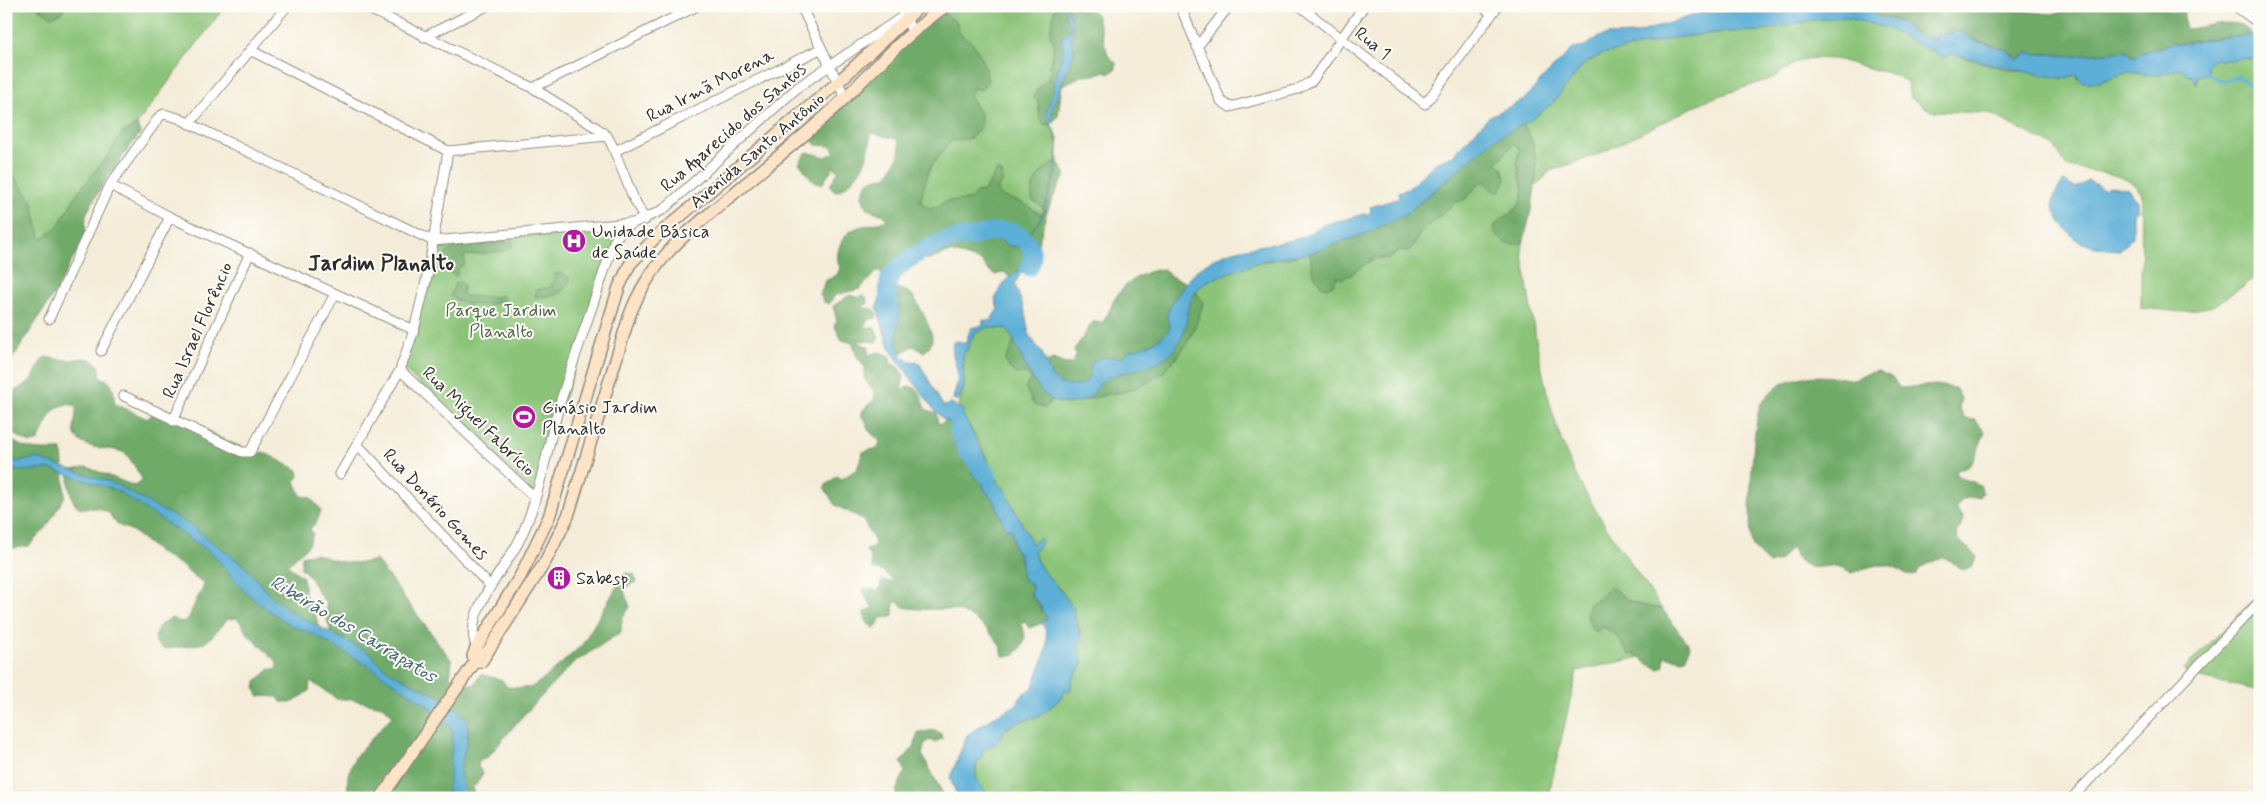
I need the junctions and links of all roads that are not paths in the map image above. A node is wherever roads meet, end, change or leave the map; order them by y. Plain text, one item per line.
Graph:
1 (287, 6) edge
2 (363, 6) edge
3 (488, 6) edge
4 (698, 6) edge
5 (801, 6) edge
6 (900, 6) edge
7 (920, 6) edge
8 (946, 6) edge
9 (1180, 6) edge
10 (1229, 6) edge
11 (1300, 6) edge
12 (1364, 6) edge
13 (1482, 6) edge
14 (2235, 6) edge
15 (1495, 10) edge
16 (906, 17) junction
17 (2260, 24) edge
18 (913, 33) junction
19 (424, 37) junction
20 (1341, 38) junction
21 (1197, 47) junction
22 (820, 49) junction
23 (250, 50) junction
24 (830, 67) junction
25 (838, 83) junction
26 (533, 88) junction
27 (845, 98) junction
28 (189, 124) junction
29 (606, 136) junction
30 (448, 151) junction
31 (615, 151) junction
32 (110, 185) junction
33 (170, 217) junction
34 (645, 220) junction
35 (630, 223) junction
36 (433, 241) junction
37 (250, 253) junction
38 (335, 294) junction
39 (49, 319) dead end
40 (414, 330) junction
41 (101, 351) dead end
42 (400, 370) junction
43 (124, 396) dead end
44 (173, 421) junction
45 (357, 444) junction
46 (340, 474) dead end
47 (534, 497) junction
48 (490, 586) junction
49 (2260, 601) edge
50 (476, 648) junction
51 (487, 655) junction
52 (475, 662) junction
53 (381, 798) edge
54 (2072, 798) edge

1 - 23 street
2 - 19 street
3 - 19 street
4 - 26 street
5 - 22 street
6 - 16 street
7 - 16 street, Avenida Santo Antônio
8 - 18 street, Avenida Santo Antônio
9 - 21 street
10 - 21 street
11 - 20 street, Rua 1
12 - 20 street
13 - 15 street
14 - 17 street
15 - 20 street, Rua 1
16 - 18 street
16 - 24 street, Rua Aparecido dos Santos
16 - 25 street, Avenida Santo Antônio
18 - 27 street, Avenida Santo Antônio
19 - 26 street
20 - 21 street
22 - 24 street
22 - 31 street, Rua Irmã Morena
23 - 28 street
23 - 30 street
24 - 25 street
24 - 34 street, Rua Aparecido dos Santos
25 - 27 street
25 - 50 street, Avenida Santo Antônio
26 - 29 street
27 - 51 street, Avenida Santo Antônio
28 - 32 street
28 - 36 street
29 - 30 street
29 - 31 street
30 - 36 street
31 - 34 street
32 - 33 street
32 - 39 street
33 - 37 street
33 - 41 street
34 - 35 street, Rua Aparecido dos Santos
35 - 36 street, Rua Aparecido dos Santos
35 - 47 street
36 - 40 street
37 - 38 street
37 - 44 street, Rua Israel Florêncio
38 - 40 street
38 - 44 street
40 - 42 street
42 - 45 street
42 - 47 street, Rua Miguel Fabrício
43 - 44 street
45 - 46 street
45 - 48 street, Rua Donério Gomes
47 - 48 street
48 - 50 street
49 - 54 street
50 - 51 street
50 - 52 street, Avenida Santo Antônio
51 - 52 street, Avenida Santo Antônio
52 - 53 street, Avenida Santo Antônio

